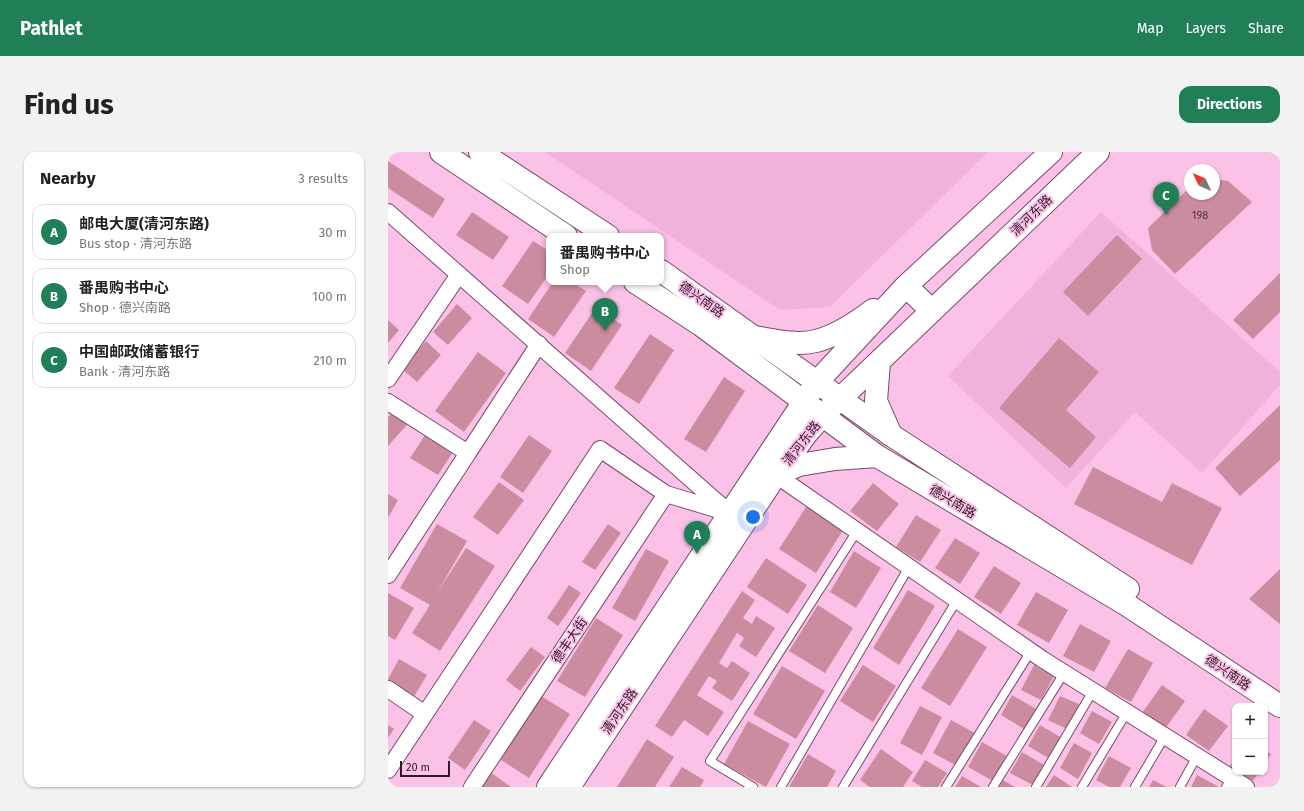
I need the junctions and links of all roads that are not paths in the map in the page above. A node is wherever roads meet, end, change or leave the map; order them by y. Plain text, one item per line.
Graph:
1 (441, 152) edge
2 (480, 152) edge
3 (1051, 152) edge
4 (1098, 152) edge
5 (388, 212) edge
6 (562, 233) edge
7 (603, 233) edge
8 (664, 273) edge
9 (458, 276) junction
10 (640, 285) edge
11 (906, 286) junction
12 (932, 311) junction
13 (754, 337) junction
14 (539, 344) junction
15 (879, 362) junction
16 (388, 379) edge
17 (817, 382) junction
18 (840, 399) junction
19 (388, 402) edge
20 (803, 402) junction
21 (822, 416) junction
22 (891, 435) junction
23 (468, 453) junction
24 (877, 456) junction
25 (776, 476) junction
26 (666, 494) junction
27 (729, 512) junction
28 (857, 531) junction
29 (908, 567) junction
30 (388, 575) edge
31 (956, 600) junction
32 (1031, 651) junction
33 (1064, 673) junction
34 (1280, 688) edge
35 (388, 689) edge
36 (1093, 691) junction
37 (1280, 706) edge
38 (1127, 712) junction
39 (425, 714) junction
40 (1165, 736) junction
41 (1197, 756) junction
42 (388, 770) edge
43 (1229, 782) edge
44 (472, 787) edge
45 (548, 787) edge
46 (568, 787) edge
47 (753, 787) edge
48 (781, 787) edge
49 (842, 787) edge
50 (946, 787) edge
51 (993, 787) edge
52 (1036, 787) edge
53 (1082, 787) edge
54 (1135, 787) edge
55 (1180, 787) edge
56 (1246, 787) edge

1 - 6 main road
2 - 7 main road
3 - 11 main road, 清河东路
4 - 12 main road, 清河东路
5 - 9 street
8 - 13 main road, 德兴南路
9 - 14 street
9 - 16 street
10 - 20 main road, 德兴南路
11 - 12 main road
11 - 13 main road
11 - 17 main road, 清河东路
12 - 15 main road, 清河东路
13 - 17 main road, 德兴南路
14 - 23 street
14 - 27 street
15 - 18 main road, 清河东路
15 - 22 main road
17 - 18 main road, 德兴南路
17 - 20 main road, 清河东路
18 - 21 main road, 清河东路
18 - 22 main road, 德兴南路
19 - 23 street
20 - 21 main road, 德兴南路
20 - 27 main road, 清河东路
21 - 24 main road, 德兴南路
21 - 25 main road, 清河东路
22 - 34 main road, 德兴南路
23 - 30 street
24 - 25 main road
24 - 37 main road, 德兴南路
25 - 28 street
25 - 46 main road, 清河东路
26 - 27 street
26 - 39 street
26 - 44 street, 德丰大街
27 - 45 main road, 清河东路
28 - 29 street
28 - 47 lane
29 - 31 street
29 - 48 lane
31 - 32 street
31 - 49 lane
32 - 33 street
32 - 50 lane
33 - 36 street
33 - 51 lane
35 - 39 street
36 - 38 street
36 - 52 lane
38 - 40 street
38 - 53 lane
39 - 42 street
40 - 41 street
40 - 54 lane
41 - 43 street
41 - 55 lane
43 - 56 street

